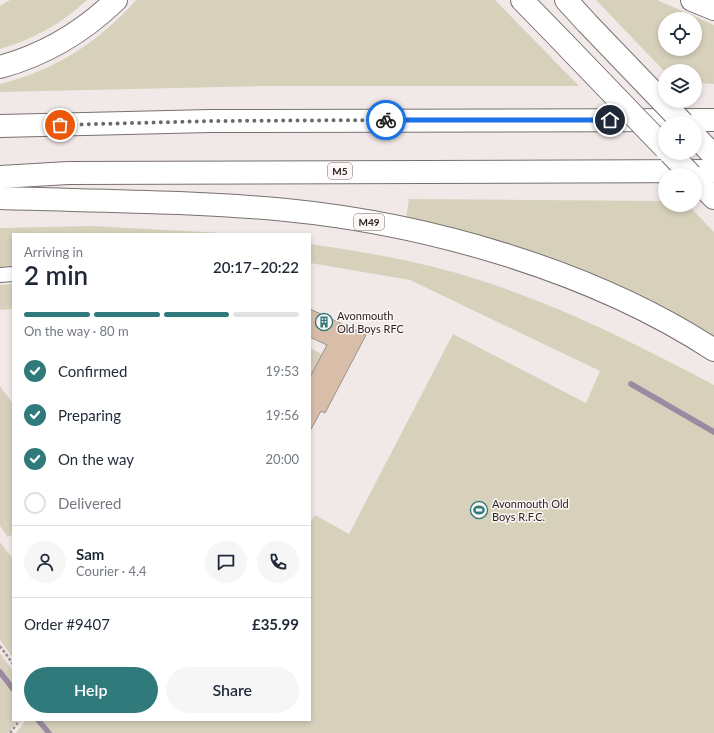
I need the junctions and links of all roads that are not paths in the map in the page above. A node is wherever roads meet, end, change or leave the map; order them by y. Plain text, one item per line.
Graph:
1 (116, 0) edge
2 (522, 0) edge
3 (566, 0) edge
4 (692, 0) edge
5 (714, 9) edge
6 (0, 67) edge
7 (675, 116) edge
8 (714, 120) edge
9 (0, 126) edge
10 (658, 141) edge
11 (702, 143) edge
12 (714, 156) edge
13 (658, 169) edge
14 (702, 171) edge
15 (714, 172) edge
16 (0, 177) edge
17 (702, 186) edge
18 (0, 198) edge
19 (714, 198) edge
20 (12, 274) edge
21 (0, 275) edge
22 (714, 350) edge

1 - 6 highway
2 - 10 highway, bridge
3 - 7 highway, bridge
4 - 5 highway
8 - 9 highway
11 - 12 highway
13 - 16 highway, M5
14 - 15 highway, M5
17 - 19 highway
18 - 22 highway, M49
20 - 21 street

